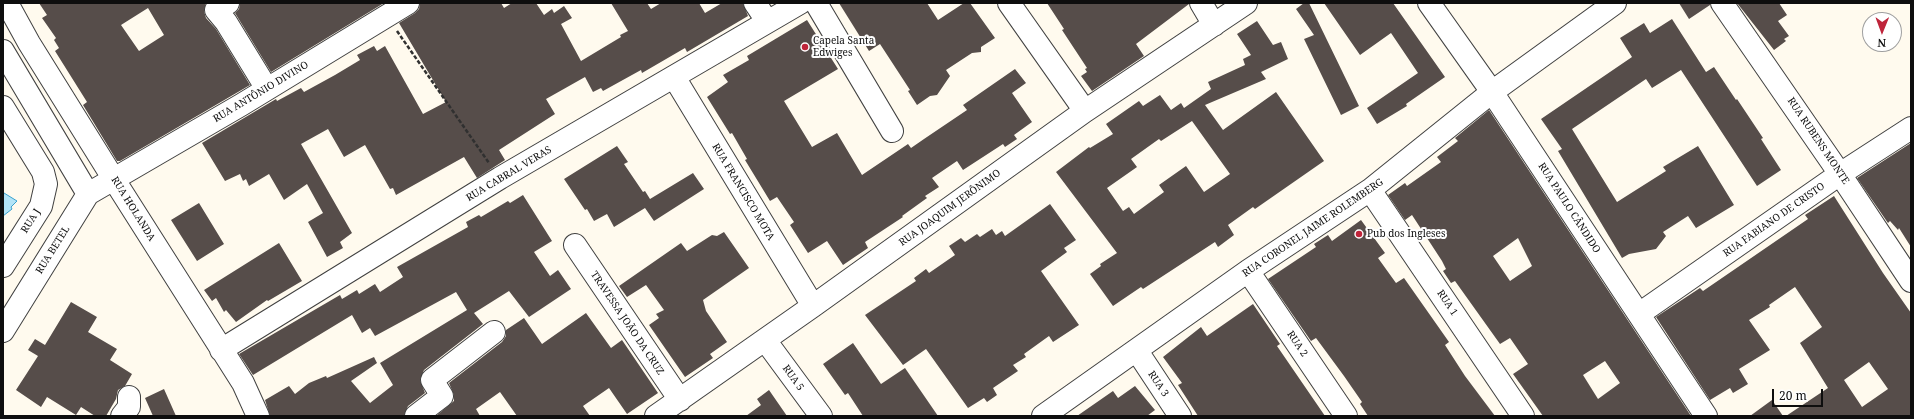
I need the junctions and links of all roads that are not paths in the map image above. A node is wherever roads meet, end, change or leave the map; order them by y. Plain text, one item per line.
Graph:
1 (7, 3) edge
2 (228, 3) edge
3 (755, 3) edge
4 (800, 3) edge
5 (816, 3) edge
6 (1009, 3) edge
7 (1201, 3) edge
8 (1246, 3) edge
9 (1429, 3) edge
10 (1615, 3) edge
11 (1722, 3) edge
12 (396, 8) edge
13 (767, 21) junction
14 (1214, 25) junction
15 (3, 51) edge
16 (674, 77) junction
17 (267, 89) junction
18 (1492, 92) junction
19 (3, 107) edge
20 (1085, 111) junction
21 (1911, 128) edge
22 (892, 131) dead end
23 (1840, 174) junction
24 (114, 180) junction
25 (1370, 190) junction
26 (88, 194) junction
27 (575, 245) dead end
28 (3, 266) edge
29 (1248, 271) junction
30 (1911, 281) edge
31 (812, 306) junction
32 (1639, 314) junction
33 (3, 331) edge
34 (494, 332) dead end
35 (765, 340) junction
36 (221, 350) junction
37 (1137, 352) junction
38 (680, 400) junction
39 (258, 416) edge
40 (416, 416) edge
41 (656, 416) edge
42 (821, 416) edge
43 (1043, 416) edge
44 (1180, 416) edge
45 (1346, 416) edge
46 (1523, 416) edge
47 (1706, 416) edge

1 - 24 street, RUA HOLANDA
2 - 17 street
3 - 13 street
4 - 13 street, RUA CABRAL VERAS
5 - 22 street
6 - 20 street
7 - 14 street
8 - 14 street, RUA JOAQUIM JERÔNIMO
9 - 18 street, RUA PAULO CÂNDIDO
10 - 18 street, RUA CORONEL JAIME ROLEMBERG
11 - 23 street, RUA RUBENS MONTE
12 - 17 street, RUA ANTÔNIO DIVINO
13 - 16 street, RUA CABRAL VERAS
14 - 20 street, RUA JOAQUIM JERÔNIMO
15 - 26 street
16 - 31 street, RUA FRANCISCO MOTA
16 - 36 street, RUA CABRAL VERAS
17 - 24 street, RUA ANTÔNIO DIVINO
18 - 25 street, RUA CORONEL JAIME ROLEMBERG
18 - 32 street, RUA PAULO CÂNDIDO
19 - 28 street, RUA J
20 - 31 street, RUA JOAQUIM JERÔNIMO
21 - 23 street, RUA FABIANO DE CRISTO
23 - 30 street, RUA RUBENS MONTE
23 - 32 street, RUA FABIANO DE CRISTO
24 - 26 street, RUA BETEL
24 - 36 street, RUA HOLANDA
25 - 29 street, RUA CORONEL JAIME ROLEMBERG
25 - 46 street, RUA 1
26 - 33 street, RUA BETEL
27 - 38 street, TRAVESSA JOÃO DA CRUZ
29 - 37 street, RUA CORONEL JAIME ROLEMBERG
29 - 45 street, RUA 2
31 - 35 street, RUA JOAQUIM JERÔNIMO
32 - 47 street, RUA PAULO CÂNDIDO
34 - 40 street
35 - 38 street, RUA JOAQUIM JERÔNIMO
35 - 42 street, RUA 5
36 - 39 street, RUA HOLANDA
37 - 43 street, RUA CORONEL JAIME ROLEMBERG
37 - 44 street, RUA 3
38 - 41 street, RUA JOAQUIM JERÔNIMO

